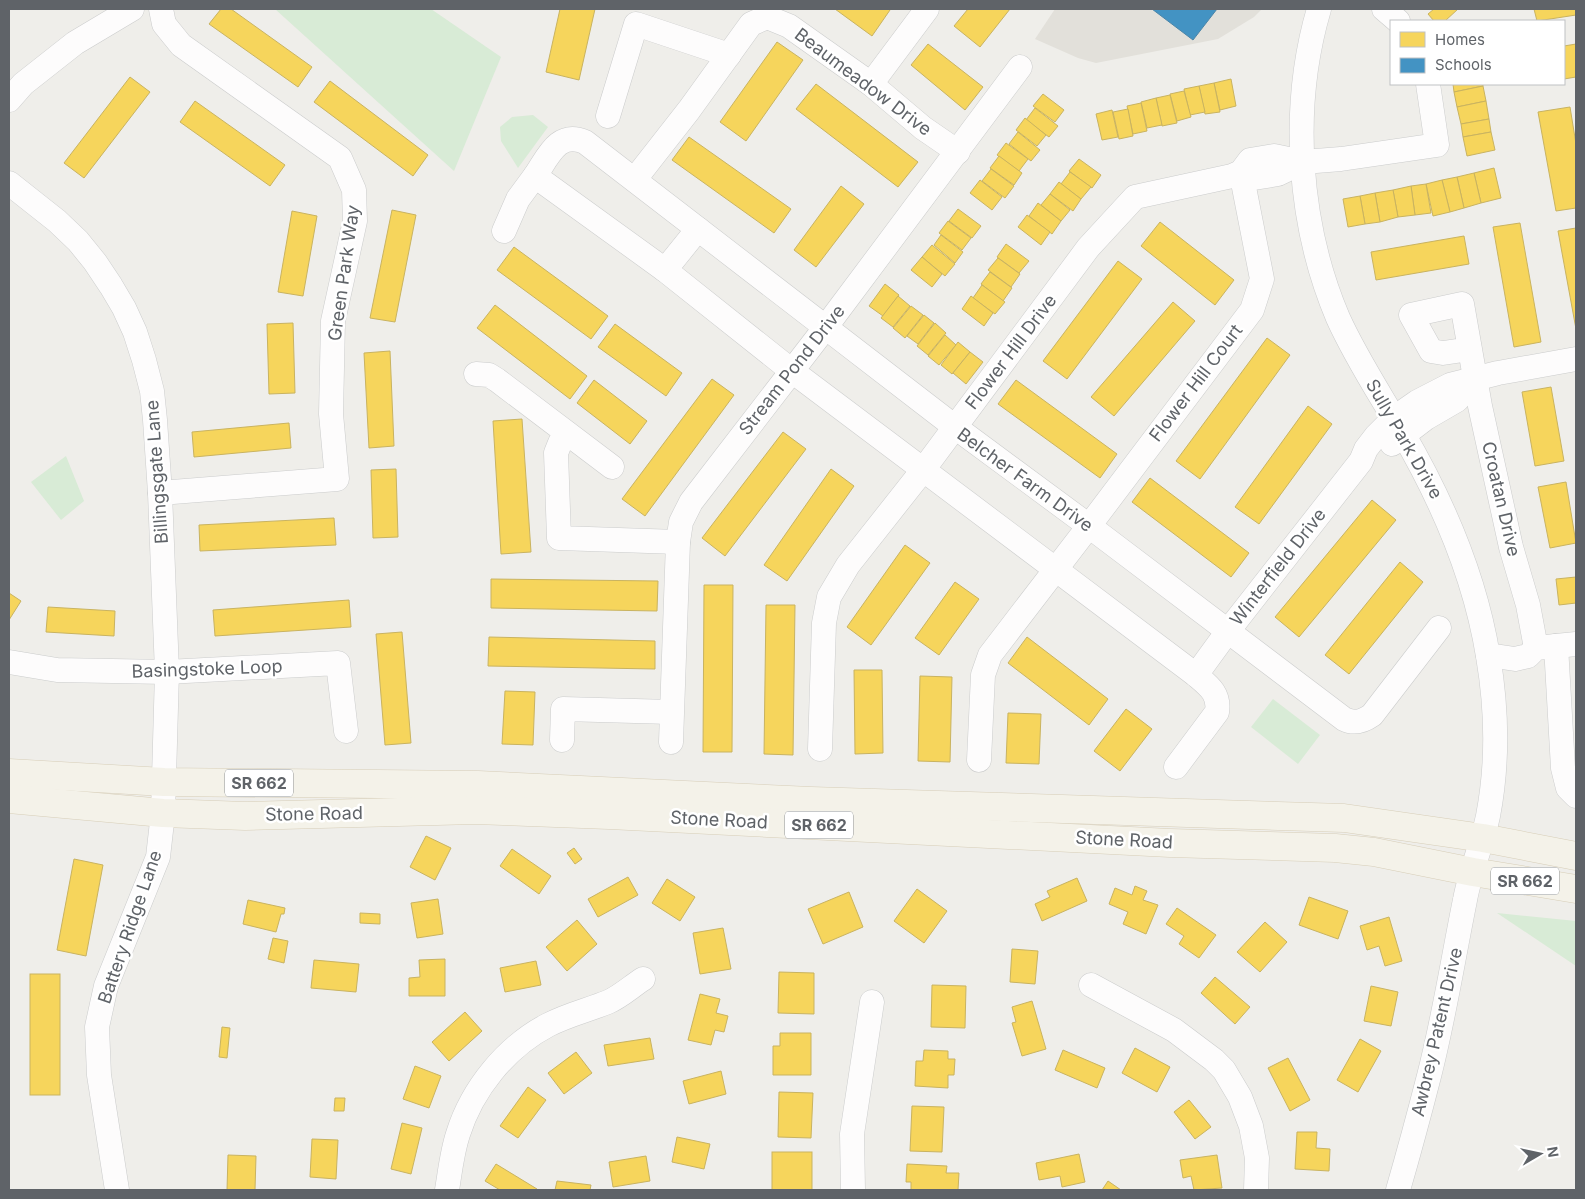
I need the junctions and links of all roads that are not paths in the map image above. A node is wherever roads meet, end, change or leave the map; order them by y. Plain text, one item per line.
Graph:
1 (132, 9) edge
2 (161, 9) edge
3 (927, 9) edge
4 (1319, 9) edge
5 (1384, 9) edge
6 (1397, 20) edge
7 (729, 55) junction
8 (1020, 68) dead end
9 (871, 84) junction
10 (1428, 85) edge
11 (9, 100) edge
12 (608, 116) dead end
13 (958, 152) junction
14 (1303, 162) junction
15 (1241, 172) junction
16 (534, 176) junction
17 (634, 179) junction
18 (9, 183) edge
19 (698, 229) junction
20 (504, 231) dead end
21 (665, 270) junction
22 (825, 328) junction
23 (1470, 349) dead end
24 (1576, 359) edge
25 (792, 371) junction
26 (476, 374) dead end
27 (1475, 380) junction
28 (1399, 426) junction
29 (955, 428) junction
30 (566, 433) junction
31 (612, 467) dead end
32 (923, 470) junction
33 (160, 493) junction
34 (1089, 526) junction
35 (678, 542) junction
36 (1056, 570) junction
37 (1439, 628) dead end
38 (1228, 631) junction
39 (1556, 646) edge
40 (1488, 655) junction
41 (9, 662) edge
42 (167, 672) junction
43 (1196, 675) junction
44 (671, 712) junction
45 (346, 731) dead end
46 (562, 740) dead end
47 (670, 742) dead end
48 (820, 748) dead end
49 (980, 760) dead end
50 (1176, 767) dead end
51 (9, 773) edge
52 (164, 782) junction
53 (1576, 796) edge
54 (9, 799) edge
55 (163, 812) junction
56 (1483, 838) junction
57 (1576, 856) edge
58 (1473, 872) junction
59 (1576, 889) edge
60 (643, 978) dead end
61 (1090, 985) dead end
62 (872, 1002) dead end
63 (117, 1190) edge
64 (446, 1190) edge
65 (853, 1190) edge
66 (1256, 1190) edge
67 (1398, 1190) edge

1 - 11 street
2 - 33 street, Green Park Way
3 - 9 street
4 - 14 street, Sully Park Drive
5 - 6 street
7 - 9 street, Beaumeadow Drive
7 - 12 street
7 - 17 street, Beaumeadow Drive
8 - 13 street, Stream Pond Drive
9 - 13 street, Beaumeadow Drive
10 - 14 street, Flower Hill Drive
13 - 22 street, Stream Pond Drive
14 - 15 street, Flower Hill Drive
14 - 28 street, Sully Park Drive
15 - 29 street, Flower Hill Drive
15 - 34 street, Flower Hill Court
16 - 17 street, Belcher Farm Drive
16 - 20 street, Belcher Farm Drive
16 - 21 street
17 - 19 street, Belcher Farm Drive
18 - 33 street, Billingsgate Lane
19 - 21 street
19 - 22 street, Belcher Farm Drive
21 - 25 street
22 - 25 street, Stream Pond Drive
22 - 29 street, Belcher Farm Drive
23 - 27 street, Croatan Drive
24 - 27 street
25 - 32 street
25 - 35 street, Stream Pond Drive
26 - 30 street
27 - 28 street, Winterfield Drive
27 - 39 street, Croatan Drive
28 - 38 street, Winterfield Drive
28 - 40 street, Sully Park Drive
29 - 32 street, Flower Hill Drive
29 - 34 street, Belcher Farm Drive
30 - 31 street
30 - 35 street
32 - 36 street
32 - 48 street, Flower Hill Drive
33 - 42 street, Billingsgate Lane
34 - 36 street, Flower Hill Court
34 - 38 street, Belcher Farm Drive
35 - 44 street, Stream Pond Drive
36 - 43 street
36 - 49 street, Flower Hill Court
37 - 38 street, Belcher Farm Drive
38 - 43 street, Winterfield Drive
39 - 40 street
39 - 53 street, Croatan Drive
40 - 56 street, Sully Park Drive
41 - 42 street, Basingstoke Loop
42 - 45 street, Basingstoke Loop
42 - 52 street, Billingsgate Lane
43 - 50 street
44 - 46 street
44 - 47 street, Stream Pond Drive
51 - 52 main road, Stone Road / SR 662
52 - 55 street, Billingsgate Lane
52 - 56 main road, Stone Road / SR 662
54 - 55 main road, Stone Road / SR 662
55 - 58 main road, Stone Road / SR 662
55 - 63 street, Battery Ridge Lane
56 - 57 main road, Stone Road / SR 662
56 - 58 street, Sully Park Drive
58 - 59 main road, Stone Road / SR 662
58 - 67 street, Awbrey Patent Drive
60 - 64 street
61 - 66 street
62 - 65 street

